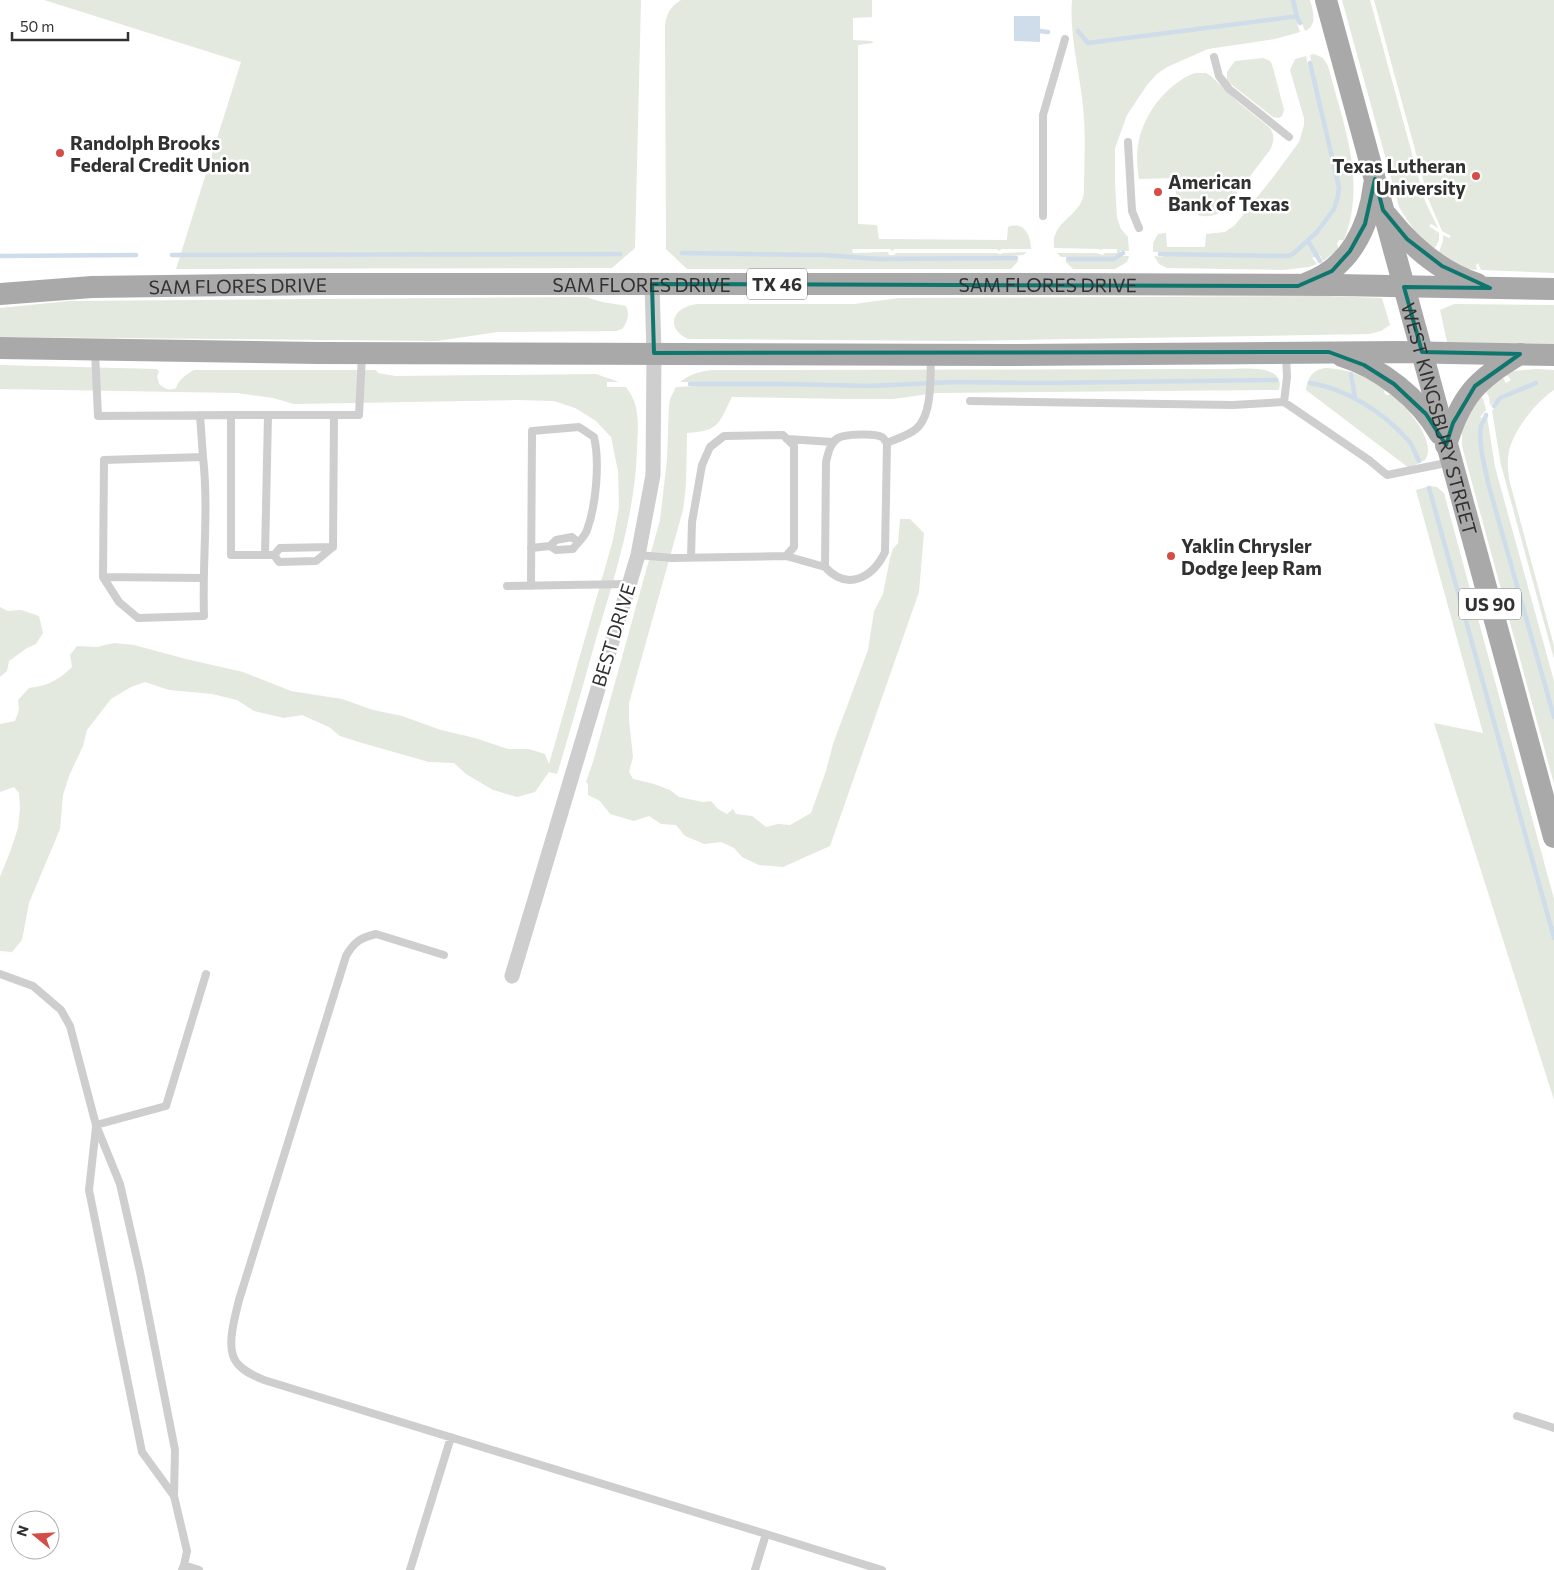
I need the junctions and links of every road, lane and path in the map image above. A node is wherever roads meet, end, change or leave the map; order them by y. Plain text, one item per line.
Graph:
1 (1326, 0) edge
2 (1065, 39) dead end
3 (1214, 57) dead end
4 (1289, 137) dead end
5 (1128, 142) dead end
6 (1375, 179) junction
7 (1383, 210) junction
8 (1043, 216) dead end
9 (1139, 228) dead end
10 (652, 284) junction
11 (1298, 286) junction
12 (1404, 287) junction
13 (1490, 288) junction
14 (1554, 289) edge
15 (0, 294) edge
16 (0, 348) edge
17 (95, 349) junction
18 (362, 352) junction
19 (1286, 352) junction
20 (1329, 352) junction
21 (1422, 352) junction
22 (654, 353) junction
23 (931, 354) junction
24 (1520, 354) junction
25 (1554, 355) edge
26 (970, 401) dead end
27 (1284, 402) junction
28 (200, 415) junction
29 (231, 415) junction
30 (268, 415) junction
31 (334, 415) junction
32 (787, 439) junction
33 (833, 442) junction
34 (887, 443) junction
35 (1449, 454) junction
36 (203, 457) junction
37 (333, 547) junction
38 (531, 548) junction
39 (638, 554) junction
40 (265, 555) junction
41 (274, 555) junction
42 (786, 556) junction
43 (691, 557) junction
44 (826, 567) junction
45 (103, 576) junction
46 (202, 578) junction
47 (628, 584) junction
48 (507, 586) dead end
49 (531, 586) junction
50 (1554, 837) edge
51 (444, 955) dead end
52 (0, 974) edge
53 (206, 974) dead end
54 (512, 976) dead end
55 (96, 1125) junction
56 (1516, 1416) dead end
57 (1554, 1428) edge
58 (451, 1437) junction
59 (174, 1496) junction
60 (766, 1534) junction
61 (183, 1568) edge
62 (199, 1570) edge
63 (410, 1570) edge
64 (755, 1570) edge
65 (882, 1570) edge

1 - 6 main road, WEST KINGSBURY STREET / US 90
2 - 8 lane
3 - 4 lane
5 - 9 lane
6 - 7 main road, WEST KINGSBURY STREET / US 90
6 - 11 main road
7 - 12 main road, WEST KINGSBURY STREET / US 90
7 - 13 main road
10 - 11 main road, SAM FLORES DRIVE / TX 46
10 - 15 main road, SAM FLORES DRIVE / TX 46
10 - 22 street, BEST DRIVE
11 - 12 main road, SAM FLORES DRIVE / TX 46
12 - 13 main road, SAM FLORES DRIVE / TX 46
12 - 21 main road, WEST KINGSBURY STREET / US 90
13 - 14 main road, SAM FLORES DRIVE / TX 46
16 - 17 main road
17 - 18 main road
17 - 28 lane
18 - 22 main road
18 - 31 lane
19 - 20 main road
19 - 23 main road
19 - 27 lane
20 - 21 main road
20 - 35 main road
21 - 24 main road
21 - 35 main road, WEST KINGSBURY STREET / US 90
22 - 23 main road
22 - 39 street, BEST DRIVE
23 - 34 lane
24 - 25 main road
24 - 35 main road
26 - 27 lane
27 - 35 lane
28 - 29 lane
28 - 36 lane
29 - 30 lane
29 - 40 lane
30 - 31 lane
30 - 40 lane
31 - 37 lane
32 - 33 lane
32 - 42 lane
32 - 43 lane
33 - 34 lane
33 - 44 lane
34 - 44 lane
35 - 50 main road, WEST KINGSBURY STREET / US 90
36 - 45 lane
36 - 46 lane
37 - 41 lane
37 - 41 lane
38 - 38 lane
38 - 49 lane
39 - 43 lane
39 - 47 street, BEST DRIVE
40 - 41 lane
42 - 43 lane
42 - 44 lane
45 - 46 lane
45 - 46 lane
47 - 49 lane
47 - 54 street, BEST DRIVE
48 - 49 lane
51 - 58 lane
52 - 55 lane
53 - 55 lane
55 - 59 lane
55 - 59 lane
56 - 57 lane
58 - 60 lane
58 - 63 lane
59 - 61 lane
60 - 64 lane
60 - 65 lane
61 - 62 lane

